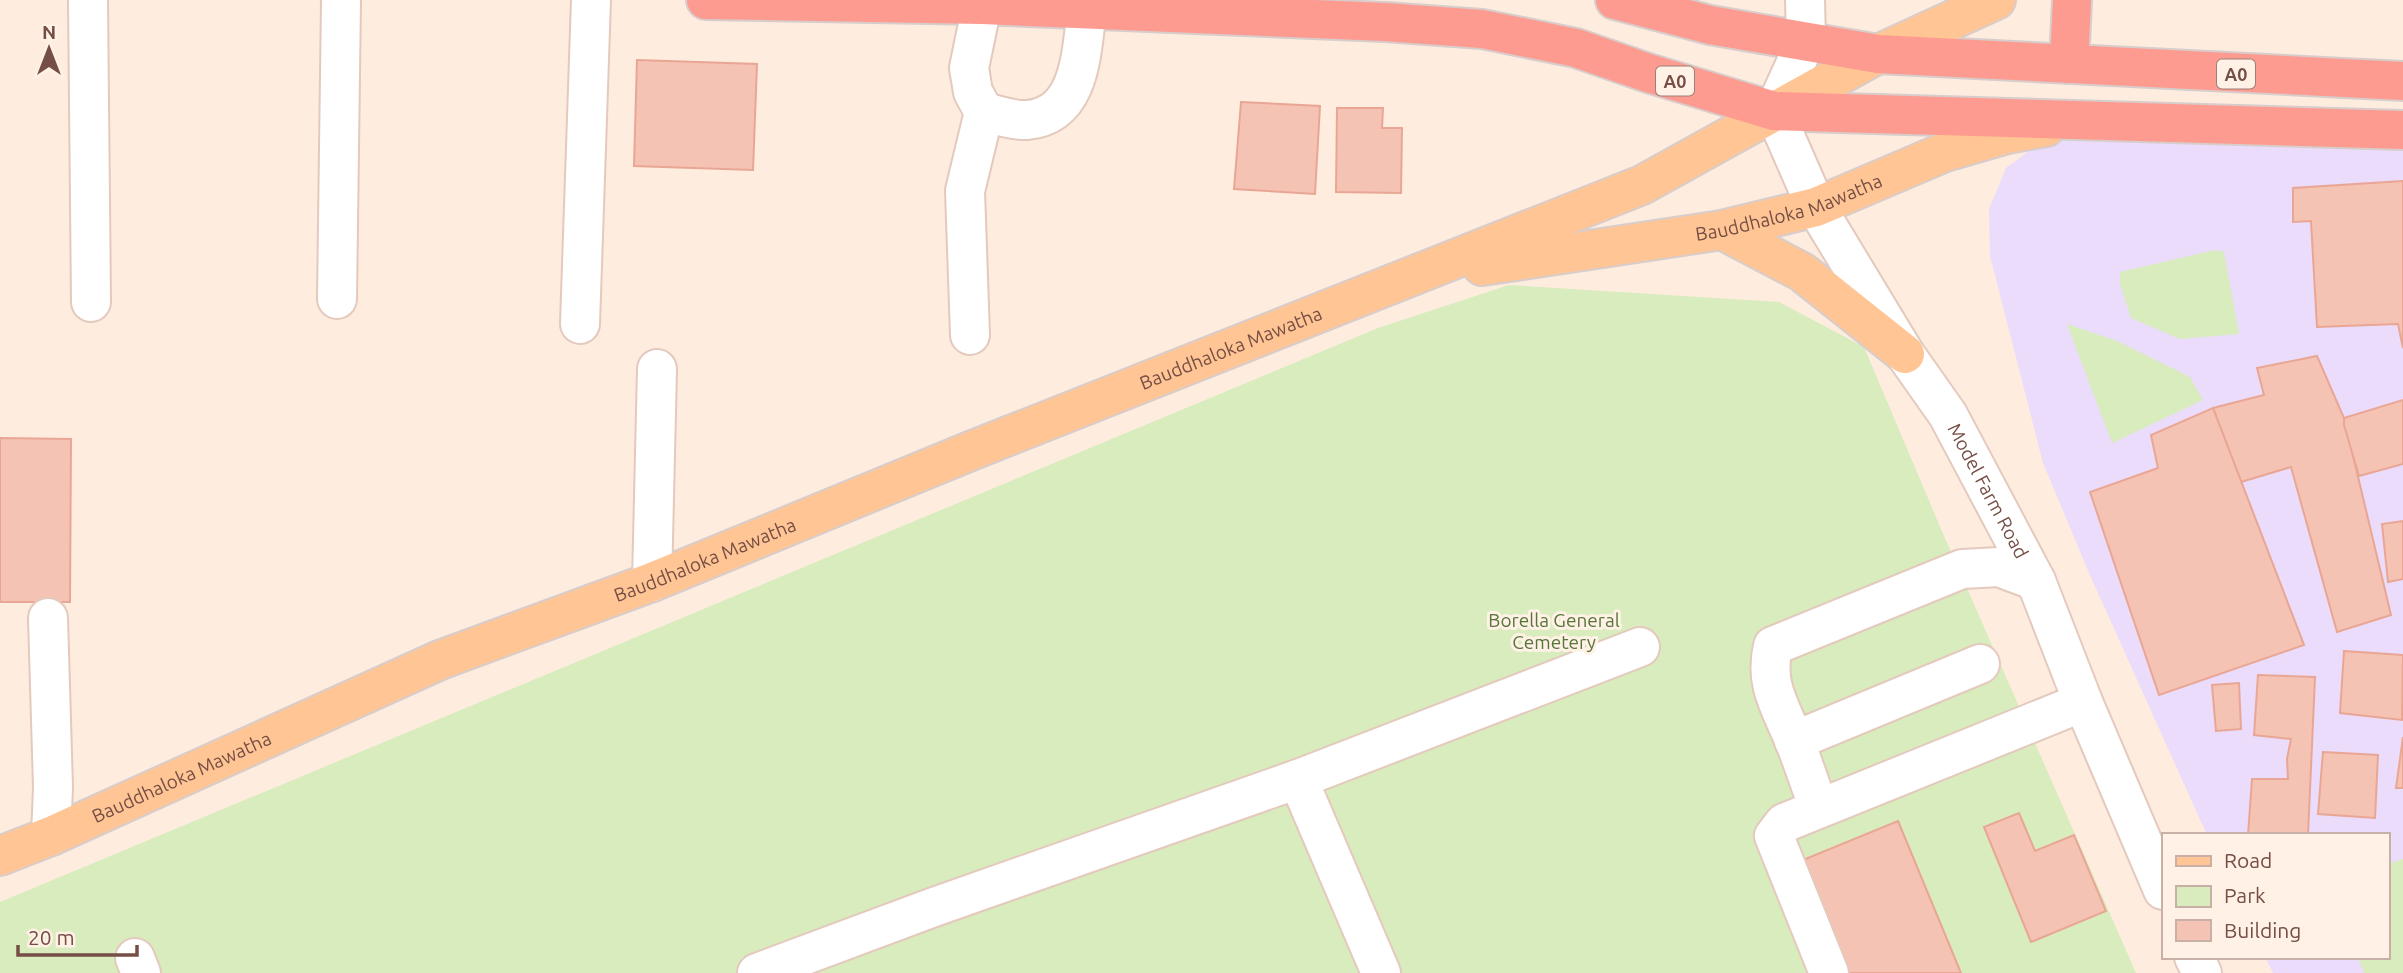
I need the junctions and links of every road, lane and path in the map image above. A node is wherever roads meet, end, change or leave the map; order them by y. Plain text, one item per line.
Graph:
1 (88, 0) edge
2 (341, 0) edge
3 (591, 0) edge
4 (706, 0) edge
5 (1615, 0) edge
6 (1805, 0) edge
7 (1996, 0) edge
8 (2072, 0) edge
9 (982, 5) junction
10 (1087, 10) junction
11 (1806, 41) junction
12 (1878, 54) junction
13 (2069, 64) junction
14 (2403, 81) edge
15 (1774, 111) junction
16 (984, 112) junction
17 (2071, 122) junction
18 (2403, 130) edge
19 (1816, 207) junction
20 (1722, 230) junction
21 (1414, 277) junction
22 (337, 299) dead end
23 (91, 302) dead end
24 (579, 324) dead end
25 (970, 335) dead end
26 (1905, 354) junction
27 (657, 369) dead end
28 (2036, 581) junction
29 (652, 582) junction
30 (48, 618) dead end
31 (1640, 647) dead end
32 (1980, 664) dead end
33 (2083, 702) junction
34 (1794, 741) junction
35 (1298, 779) junction
36 (1819, 808) junction
37 (51, 836) junction
38 (0, 856) edge
39 (2162, 888) edge
40 (757, 973) edge
41 (1381, 973) edge
42 (1829, 973) edge

1 - 23 street
2 - 22 street
3 - 24 street
4 - 9 highway, A0
5 - 11 highway, A0
6 - 11 street
7 - 12 main road, Bauddhaloka Mawatha
8 - 13 highway
9 - 10 highway, A0
9 - 16 street
10 - 15 highway, A0
10 - 16 street
11 - 12 highway, A0
11 - 15 street
12 - 13 highway, A0
12 - 15 main road, Bauddhaloka Mawatha
13 - 14 highway, A0
15 - 17 highway, A0
15 - 19 street, Model Farm Road
15 - 21 main road, Bauddhaloka Mawatha
16 - 25 street
17 - 18 highway, A0
17 - 19 main road, Bauddhaloka Mawatha
19 - 20 main road, Bauddhaloka Mawatha
19 - 26 street, Model Farm Road
20 - 21 main road, Bauddhaloka Mawatha
20 - 26 main road
21 - 29 main road, Bauddhaloka Mawatha
26 - 28 street, Model Farm Road
27 - 29 street
28 - 33 street, Model Farm Road
28 - 34 street
29 - 37 main road, Bauddhaloka Mawatha
30 - 37 street
31 - 35 street
32 - 34 street
33 - 36 street
33 - 39 street, Model Farm Road
34 - 36 street
35 - 40 street
35 - 41 street
36 - 42 street
37 - 38 main road, Bauddhaloka Mawatha

